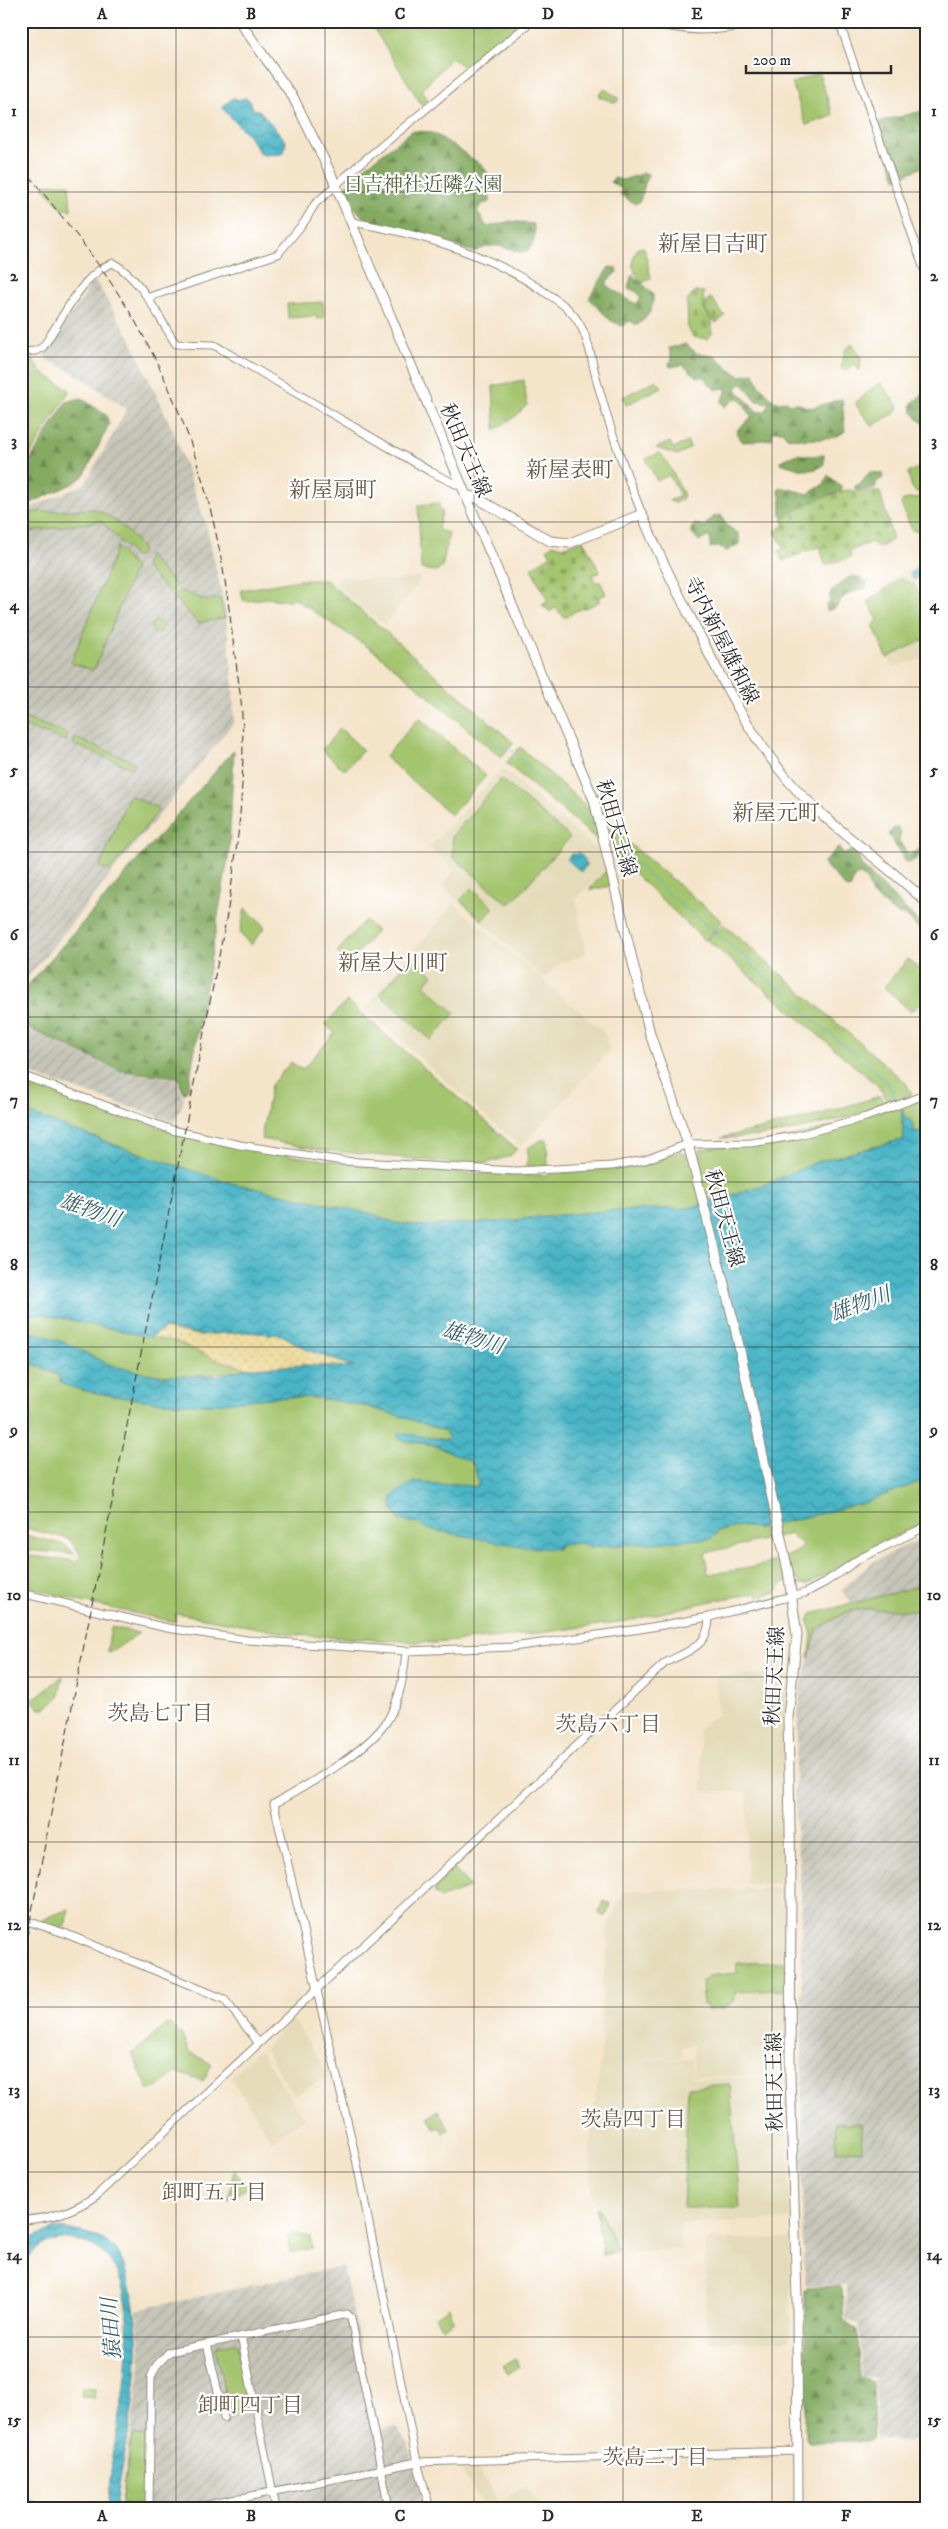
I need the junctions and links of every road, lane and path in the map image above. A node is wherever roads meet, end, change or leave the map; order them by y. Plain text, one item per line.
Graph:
1 (239, 21) edge
2 (532, 21) edge
3 (651, 21) edge
4 (758, 21) edge
5 (839, 21) edge
6 (335, 186) junction
7 (352, 222) junction
8 (927, 278) edge
9 (149, 297) junction
10 (21, 352) edge
11 (462, 487) junction
12 (466, 497) junction
13 (642, 514) junction
14 (927, 903) edge
15 (21, 1076) edge
16 (927, 1094) edge
17 (688, 1144) junction
18 (927, 1526) edge
19 (21, 1593) edge
20 (792, 1595) junction
21 (709, 1617) junction
22 (406, 1651) junction
23 (21, 1919) edge
24 (316, 1988) junction
25 (258, 2042) junction
26 (21, 2220) edge
27 (241, 2336) junction
28 (207, 2344) junction
29 (224, 2418) dead end
30 (797, 2452) junction
31 (417, 2462) junction
32 (380, 2469) junction
33 (272, 2491) junction
34 (240, 2498) junction
35 (21, 2506) edge
36 (80, 2508) edge
37 (149, 2508) edge
38 (194, 2508) edge
39 (241, 2508) edge
40 (276, 2508) edge
41 (389, 2508) edge
42 (430, 2508) edge
43 (798, 2508) edge

1 - 6 main road, 秋田天王線
2 - 6 street
3 - 4 main road
5 - 8 street
6 - 7 main road, 秋田天王線
6 - 9 street
7 - 11 main road, 秋田天王線
7 - 13 street
9 - 10 street
9 - 11 street
11 - 12 main road, 秋田天王線
12 - 13 main road
12 - 17 main road, 秋田天王線
13 - 14 main road, 寺内新屋雄和線
15 - 17 street
16 - 17 street
17 - 20 main road, 秋田天王線
18 - 20 street
19 - 22 street
20 - 21 street
20 - 30 main road, 秋田天王線
21 - 22 street
21 - 24 street
22 - 24 street
23 - 25 street
24 - 25 street
24 - 31 street
25 - 26 street
27 - 28 street
27 - 32 street
27 - 33 street
28 - 29 street
28 - 37 street
30 - 31 street
30 - 43 main road, 秋田天王線
31 - 32 street
31 - 42 street
32 - 33 street
32 - 41 street
33 - 34 street
33 - 40 street
34 - 38 street
34 - 39 street
35 - 36 street

